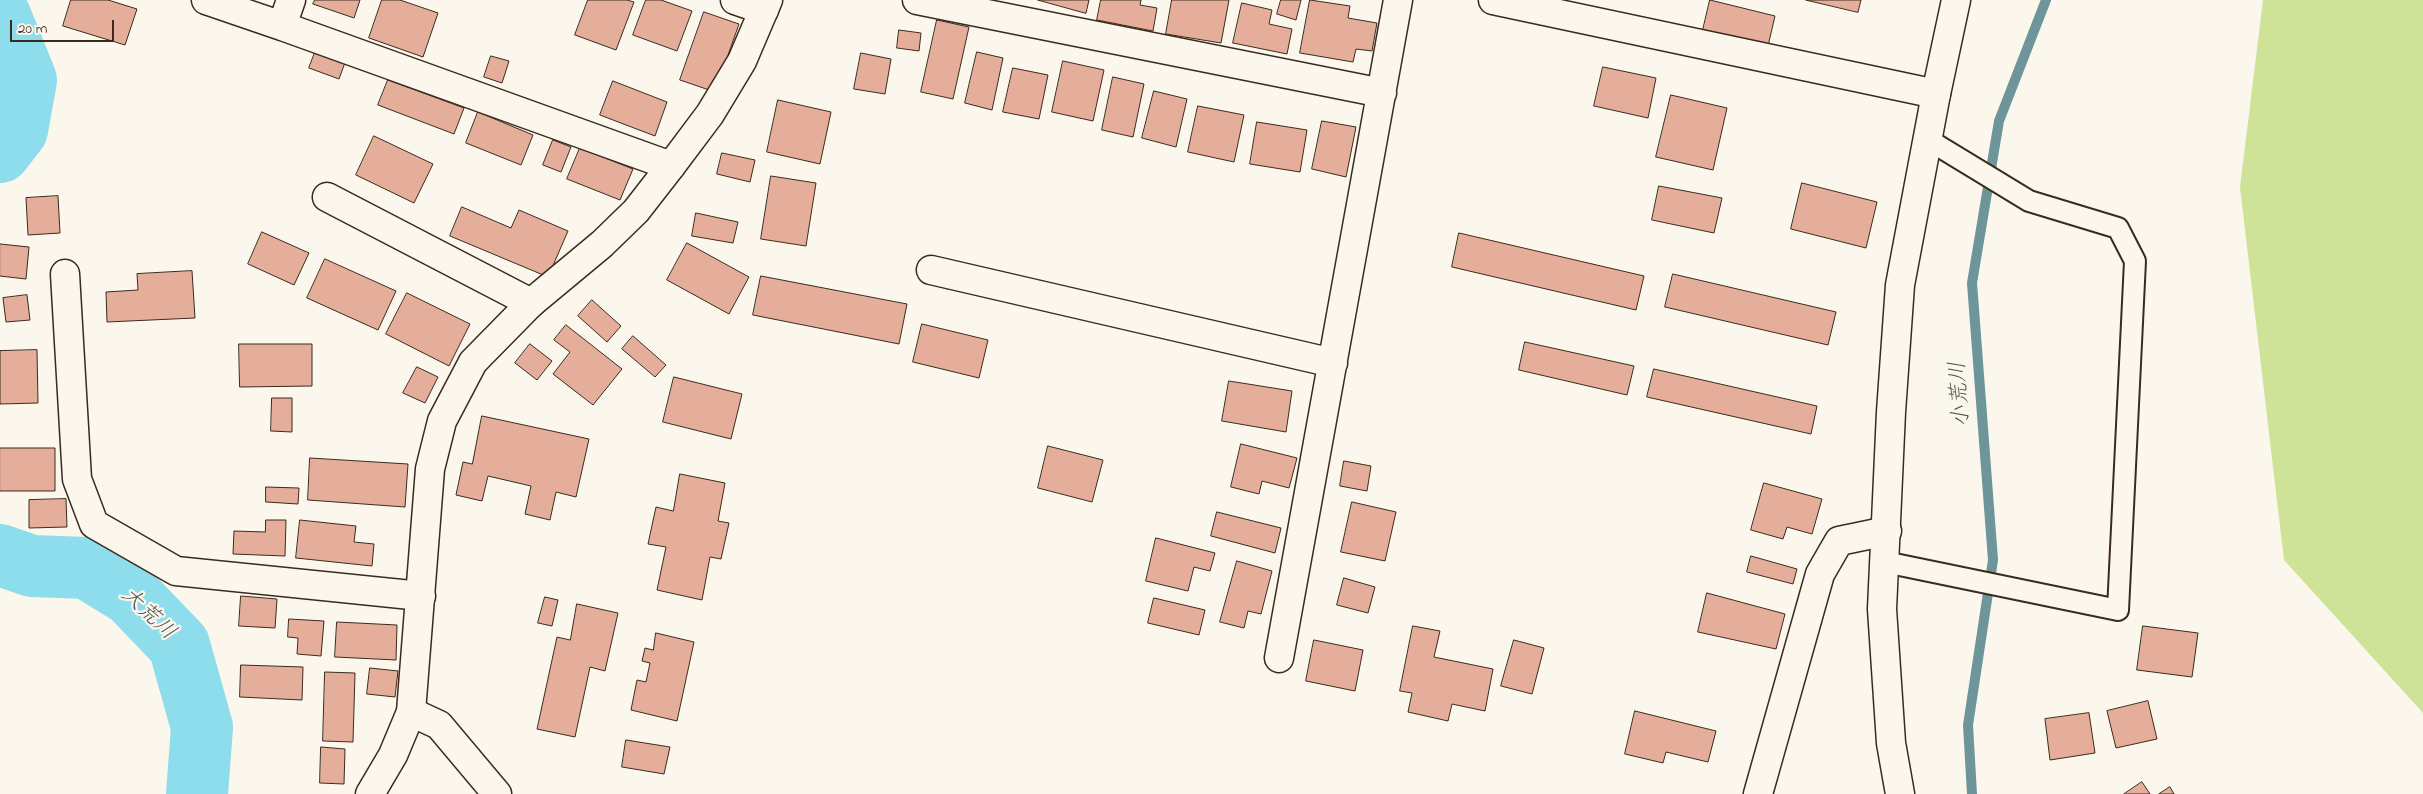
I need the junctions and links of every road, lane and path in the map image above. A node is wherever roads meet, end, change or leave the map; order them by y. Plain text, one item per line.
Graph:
1 (206, 0) edge
2 (291, 0) edge
3 (735, 0) edge
4 (917, 0) edge
5 (1398, 0) edge
6 (1493, 0) edge
7 (1956, 0) edge
8 (766, 5) edge
9 (282, 26) junction
10 (1382, 93) junction
11 (1936, 94) junction
12 (1927, 139) junction
13 (672, 166) junction
14 (326, 197) dead end
15 (931, 270) dead end
16 (65, 274) dead end
17 (531, 303) junction
18 (1333, 363) junction
19 (1887, 531) junction
20 (1886, 562) junction
21 (421, 596) junction
22 (1279, 658) dead end
23 (411, 712) junction
24 (370, 794) edge
25 (497, 794) edge
26 (1758, 794) edge
27 (1900, 794) edge

1 - 9 street
2 - 9 street
3 - 8 street
4 - 10 street
5 - 10 street
6 - 11 street
7 - 11 street
8 - 13 street
9 - 13 street
10 - 18 street
11 - 12 street
12 - 19 street
12 - 20 lane
13 - 17 street
14 - 17 street
15 - 18 street
16 - 21 street
17 - 21 street
18 - 22 street
19 - 20 street
19 - 26 street
20 - 27 street
21 - 23 street
23 - 24 street
23 - 25 street

